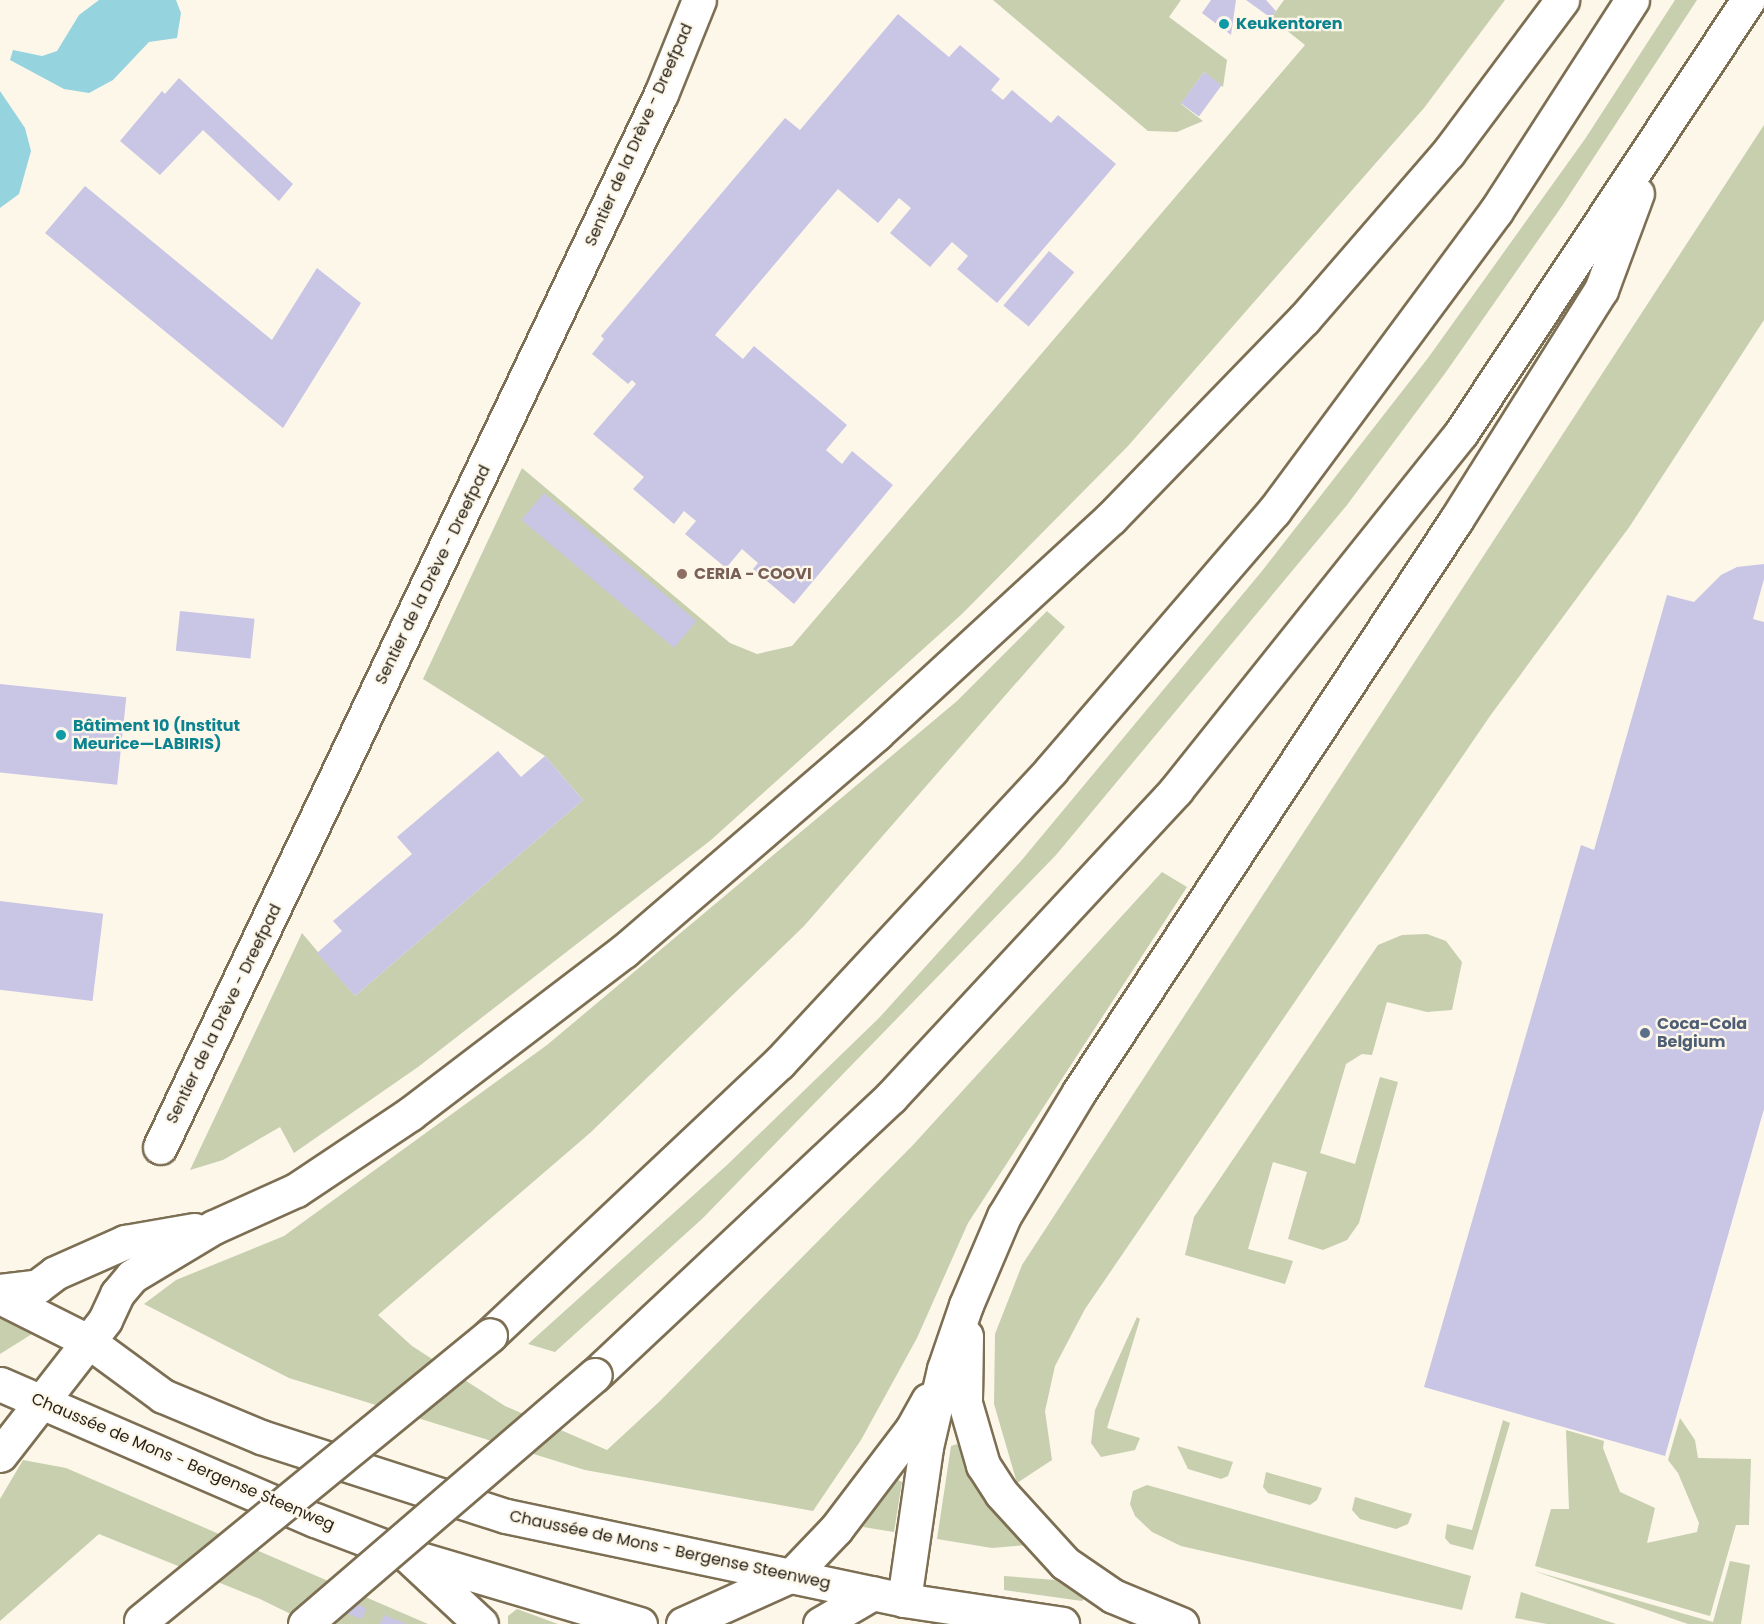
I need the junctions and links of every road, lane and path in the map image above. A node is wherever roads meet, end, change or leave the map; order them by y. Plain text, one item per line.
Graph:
1 (699, 0) edge
2 (1562, 0) edge
3 (1632, 0) edge
4 (1748, 0) edge
5 (1656, 141) junction
6 (160, 1147) dead end
7 (214, 1227) junction
8 (0, 1291) edge
9 (0, 1297) edge
10 (966, 1305) junction
11 (88, 1341) junction
12 (944, 1369) junction
13 (0, 1384) edge
14 (41, 1402) junction
15 (0, 1455) edge
16 (407, 1556) junction
17 (792, 1575) junction
18 (891, 1606) edge
19 (139, 1622) edge
20 (305, 1624) edge
21 (481, 1624) edge
22 (640, 1624) edge
23 (683, 1624) edge
24 (820, 1624) edge
25 (1062, 1624) edge
26 (1181, 1624) edge

1 - 6 main road, Sentier de la Drève - Dreefpad
2 - 7 main road
3 - 19 main road, bridge
4 - 5 main road
5 - 10 main road
5 - 20 main road, bridge
7 - 8 main road
7 - 11 main road
9 - 11 main road, Chaussée de Mons - Bergense Steenweg
10 - 12 main road
10 - 26 main road
11 - 14 main road
11 - 17 main road, Chaussée de Mons - Bergense Steenweg
12 - 17 main road
12 - 18 main road
13 - 14 main road, Chaussée de Mons - Bergense Steenweg
14 - 15 main road
14 - 16 main road, Chaussée de Mons - Bergense Steenweg
16 - 21 main road
16 - 22 main road, Chaussée de Mons - Bergense Steenweg
17 - 18 main road, Chaussée de Mons - Bergense Steenweg
17 - 23 main road
18 - 24 main road
18 - 25 main road, Chaussée de Mons - Bergense Steenweg

